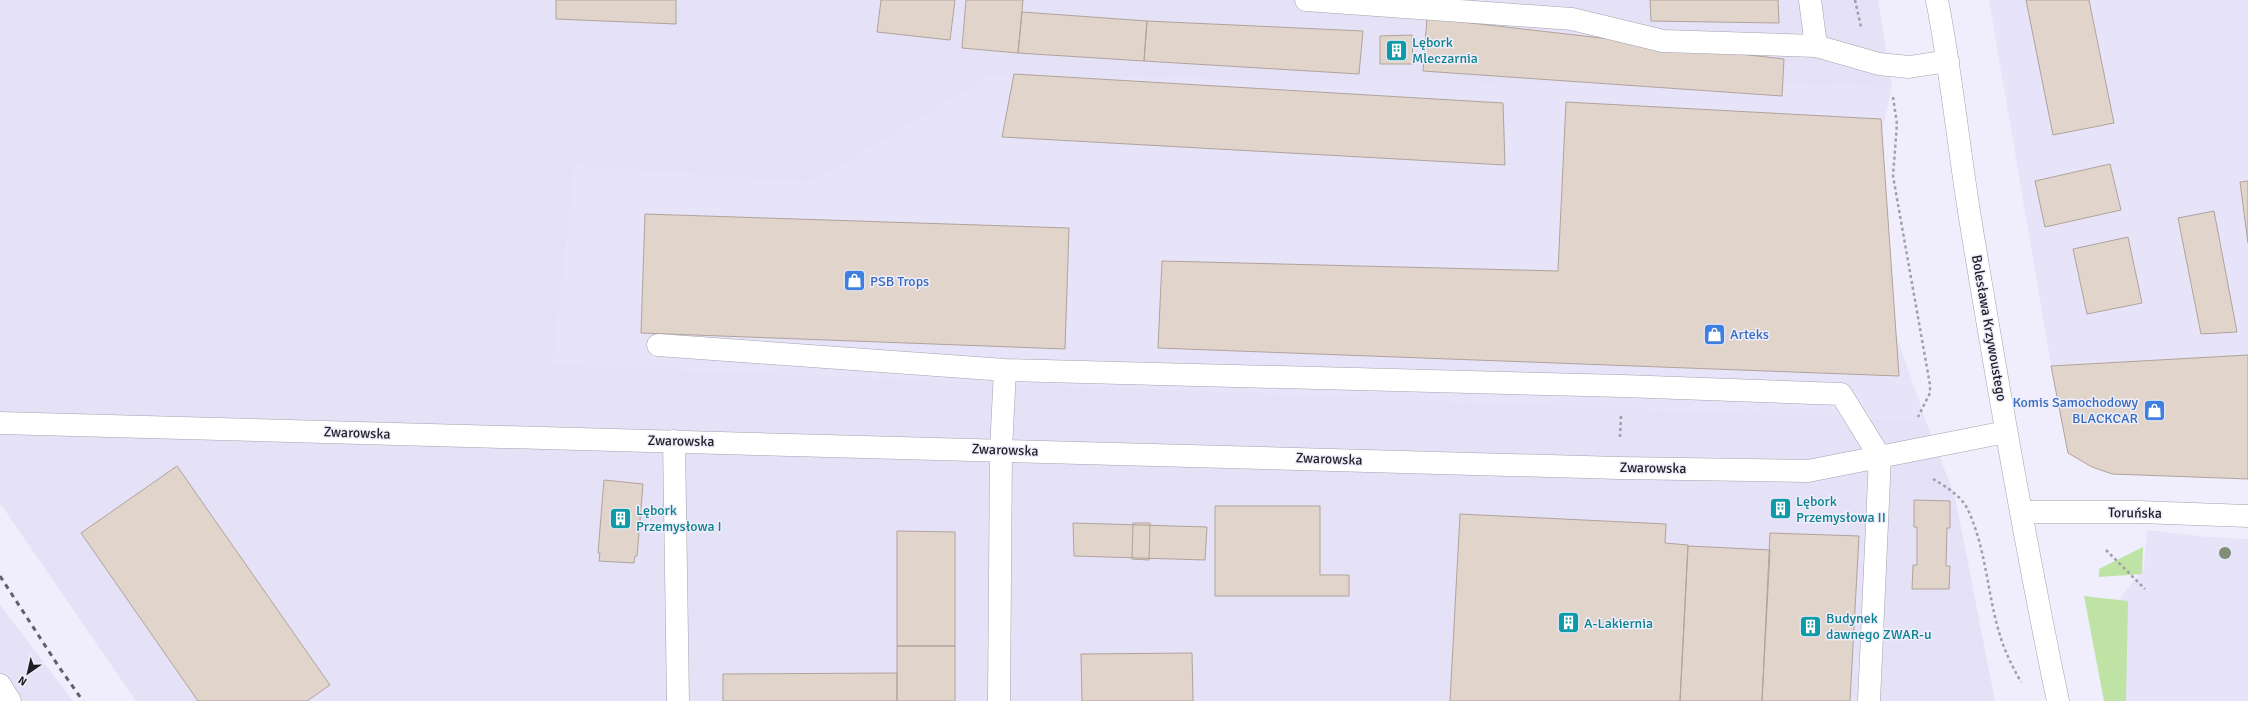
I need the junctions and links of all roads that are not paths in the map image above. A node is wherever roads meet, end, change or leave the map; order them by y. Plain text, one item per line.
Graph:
1 (1306, 0) edge
2 (1810, 0) edge
3 (1937, 0) edge
4 (1816, 46) junction
5 (1948, 61) junction
6 (658, 345) dead end
7 (1005, 370) junction
8 (0, 423) edge
9 (2006, 432) junction
10 (674, 441) junction
11 (1001, 450) junction
12 (1880, 458) junction
13 (2022, 512) junction
14 (2248, 516) edge
15 (0, 685) edge
16 (10, 701) edge
17 (678, 701) edge
18 (999, 701) edge
19 (1869, 701) edge
20 (2058, 701) edge

1 - 4 street
2 - 4 street
3 - 5 street, Bolesława Krzywoustego
4 - 5 street
5 - 9 street, Bolesława Krzywoustego
6 - 7 street
7 - 11 street
7 - 12 street
8 - 10 street, Zwarowska
9 - 12 street, Zwarowska
9 - 13 street, Bolesława Krzywoustego
10 - 11 street, Zwarowska
10 - 17 street
11 - 12 street, Zwarowska
11 - 18 street
12 - 19 street
13 - 14 street, Toruńska
13 - 20 street, Bolesława Krzywoustego
15 - 16 street

